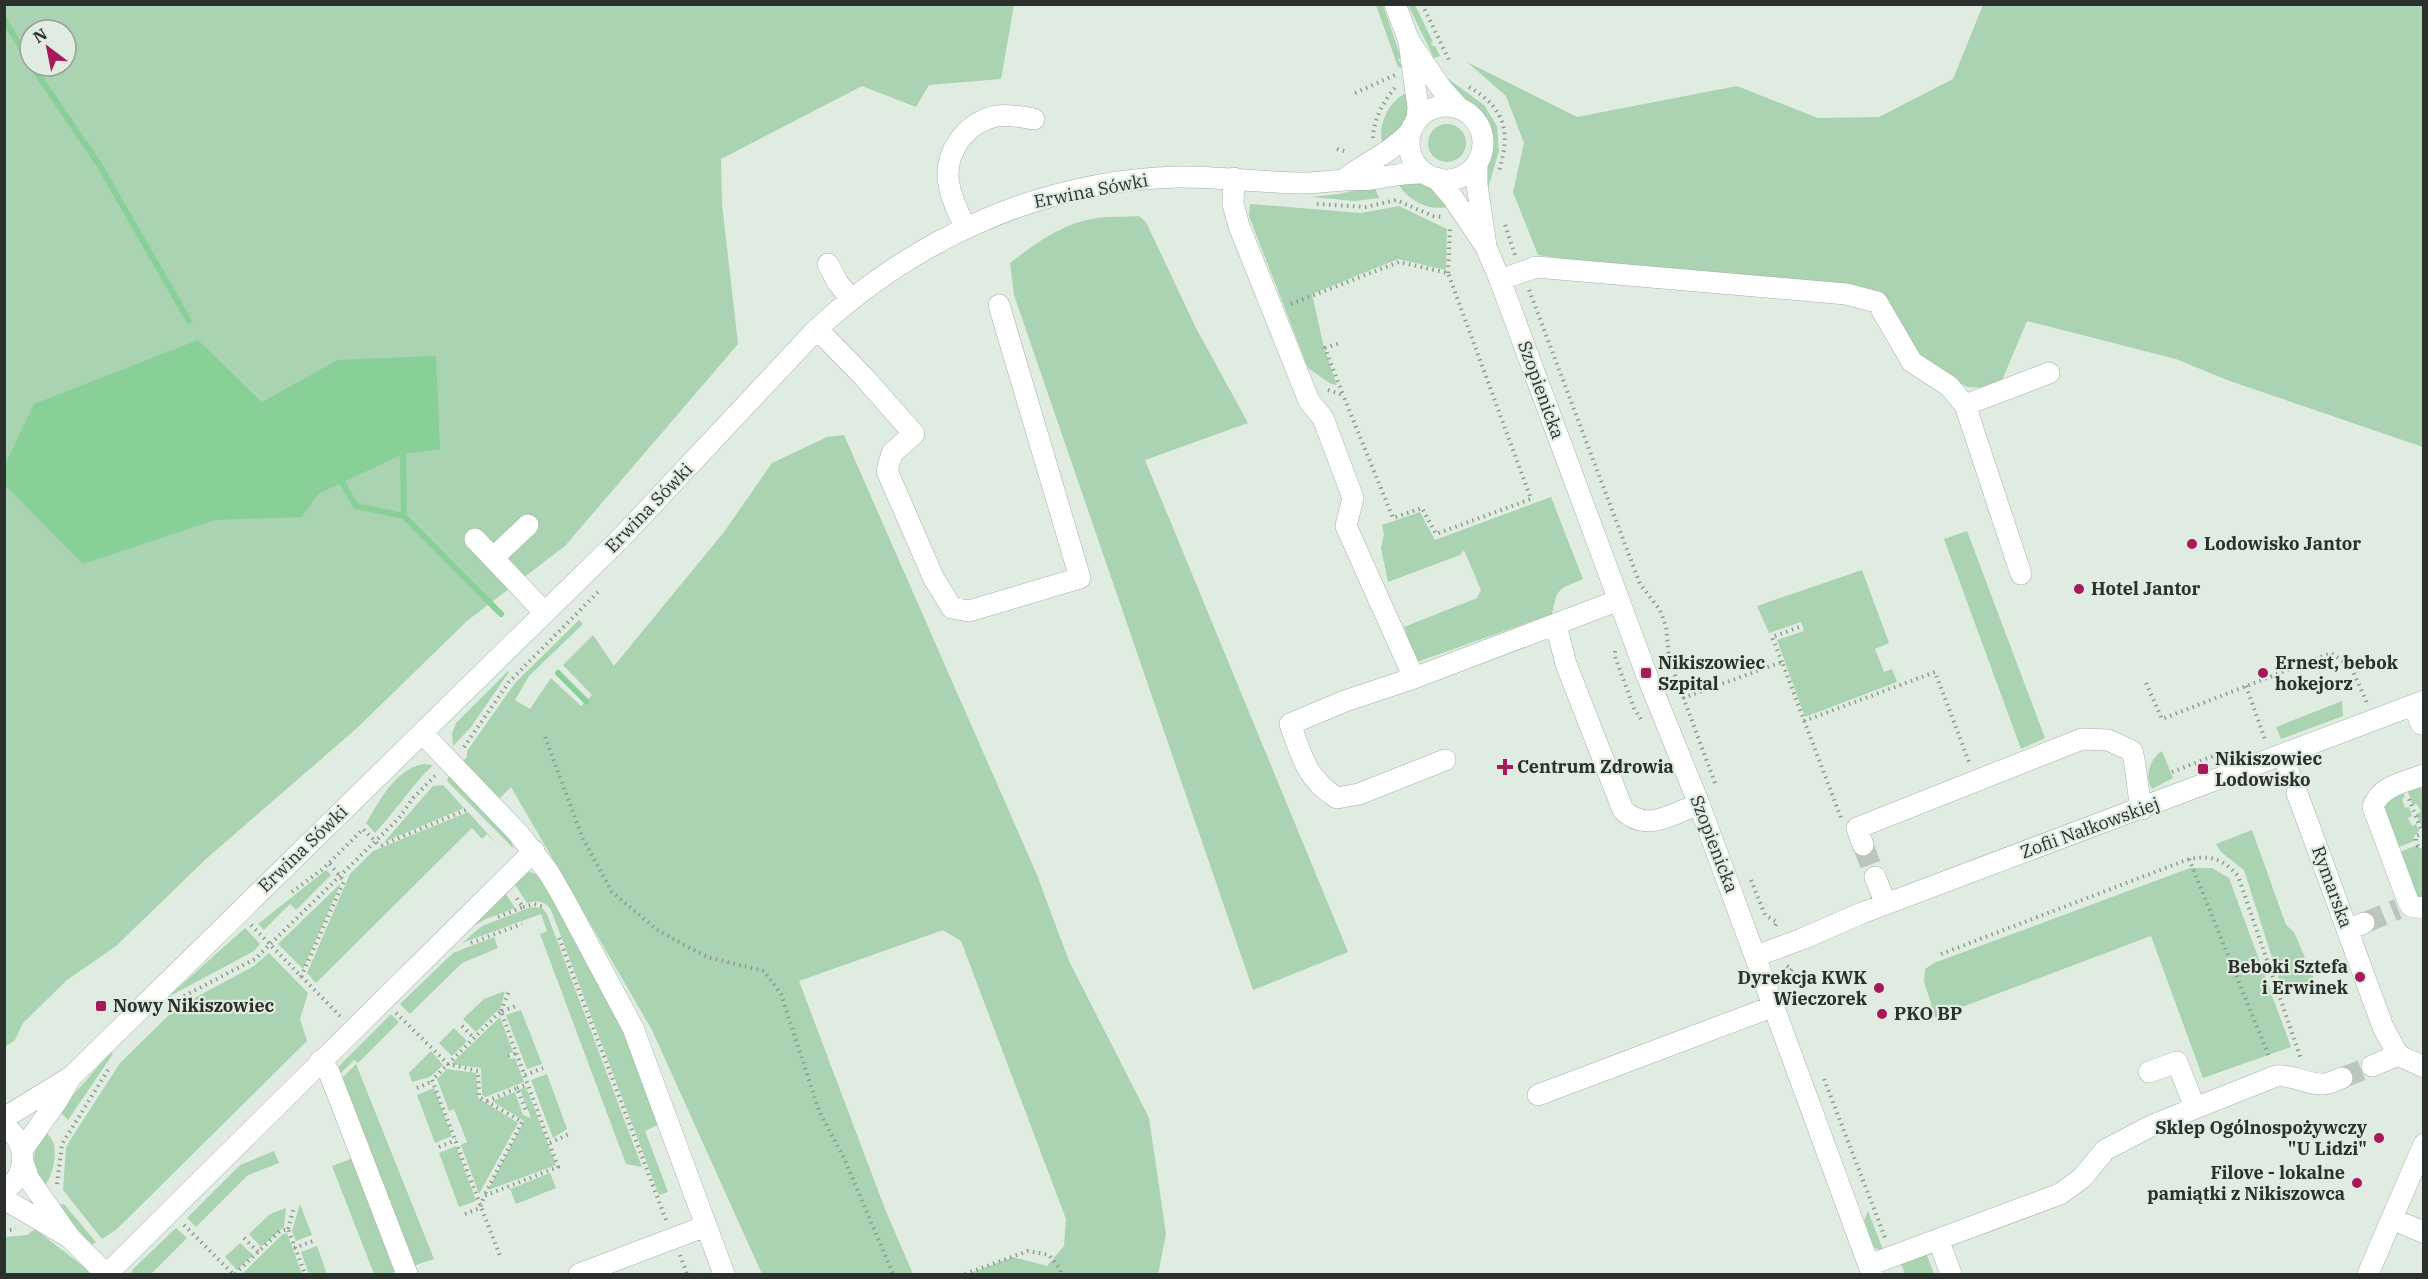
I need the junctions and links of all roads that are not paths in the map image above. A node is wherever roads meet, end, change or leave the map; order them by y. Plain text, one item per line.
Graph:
1 (1395, 4) edge
2 (1408, 41) junction
3 (1459, 108) junction
4 (1034, 119) dead end
5 (1414, 125) junction
6 (1477, 164) junction
7 (1431, 176) junction
8 (1234, 178) junction
9 (1343, 180) junction
10 (965, 227) junction
11 (1486, 247) junction
12 (828, 264) dead end
13 (1500, 280) junction
14 (851, 299) junction
15 (999, 304) dead end
16 (817, 329) junction
17 (2049, 373) dead end
18 (1965, 405) junction
19 (528, 525) dead end
20 (475, 539) dead end
21 (493, 558) junction
22 (2021, 574) dead end
23 (1619, 600) junction
24 (545, 613) junction
25 (1556, 625) junction
26 (1414, 678) junction
27 (2420, 710) edge
28 (422, 733) junction
29 (2275, 750) junction
30 (1445, 760) dead end
31 (2424, 774) edge
32 (1699, 804) junction
33 (2142, 809) junction
34 (1863, 845) tunnel mouth
35 (534, 851) junction
36 (1875, 877) tunnel mouth
37 (1886, 904) junction
38 (2411, 907) edge
39 (1756, 956) junction
40 (1782, 998) junction
41 (2398, 1055) junction
42 (320, 1061) junction
43 (2372, 1066) tunnel mouth
44 (2424, 1067) edge
45 (2149, 1072) dead end
46 (71, 1077) junction
47 (2342, 1078) tunnel mouth
48 (1538, 1095) dead end
49 (2195, 1108) junction
50 (4, 1118) edge
51 (4, 1126) edge
52 (2422, 1152) edge
53 (23, 1155) junction
54 (4, 1191) edge
55 (4, 1199) edge
56 (2392, 1219) junction
57 (706, 1226) junction
58 (2423, 1232) edge
59 (70, 1238) junction
60 (1938, 1239) junction
61 (1870, 1270) edge
62 (107, 1275) edge
63 (407, 1275) edge
64 (579, 1275) edge
65 (724, 1275) edge
66 (1951, 1275) edge
67 (2368, 1275) edge

1 - 2 street
2 - 3 street
2 - 5 street
3 - 5 street
3 - 6 street
4 - 10 street
5 - 7 street
5 - 9 street
6 - 7 street
6 - 11 street, Szopienicka
7 - 9 street, Erwina Sówki
7 - 11 street, Szopienicka
8 - 9 street, Erwina Sówki
8 - 10 street, Erwina Sówki
8 - 26 street
10 - 14 street, Erwina Sówki
11 - 13 street, Szopienicka
12 - 14 street
13 - 18 street
13 - 23 street, Szopienicka
14 - 16 street, Erwina Sówki
15 - 16 street
16 - 24 street, Erwina Sówki
17 - 18 street
18 - 22 street
19 - 21 street
20 - 21 street
21 - 24 street
23 - 25 street
23 - 32 street, Szopienicka
24 - 28 street, Erwina Sówki
25 - 26 street
25 - 32 street
26 - 30 street
27 - 29 street, Zofii Nałkowskiej
28 - 35 street
28 - 46 street, Erwina Sówki
29 - 33 street, Zofii Nałkowskiej
29 - 41 street, Rymarska
31 - 38 street
32 - 39 street, Szopienicka
33 - 34 street
33 - 37 street, Zofii Nałkowskiej
35 - 42 street
35 - 57 street
36 - 37 street
37 - 39 street, Zofii Nałkowskiej
39 - 40 street, Szopienicka
40 - 48 street
40 - 61 street, Szopienicka
41 - 43 street
41 - 44 street
42 - 62 street
42 - 63 street
45 - 49 street
46 - 50 street, Erwina Sówki
46 - 53 street, Erwina Sówki
47 - 49 street
49 - 60 street
51 - 53 street
52 - 56 street
53 - 54 street, Erwina Sówki
53 - 59 street
55 - 59 street
56 - 58 street
56 - 67 street
57 - 64 street
57 - 65 street
59 - 62 street
60 - 61 street
60 - 66 street

